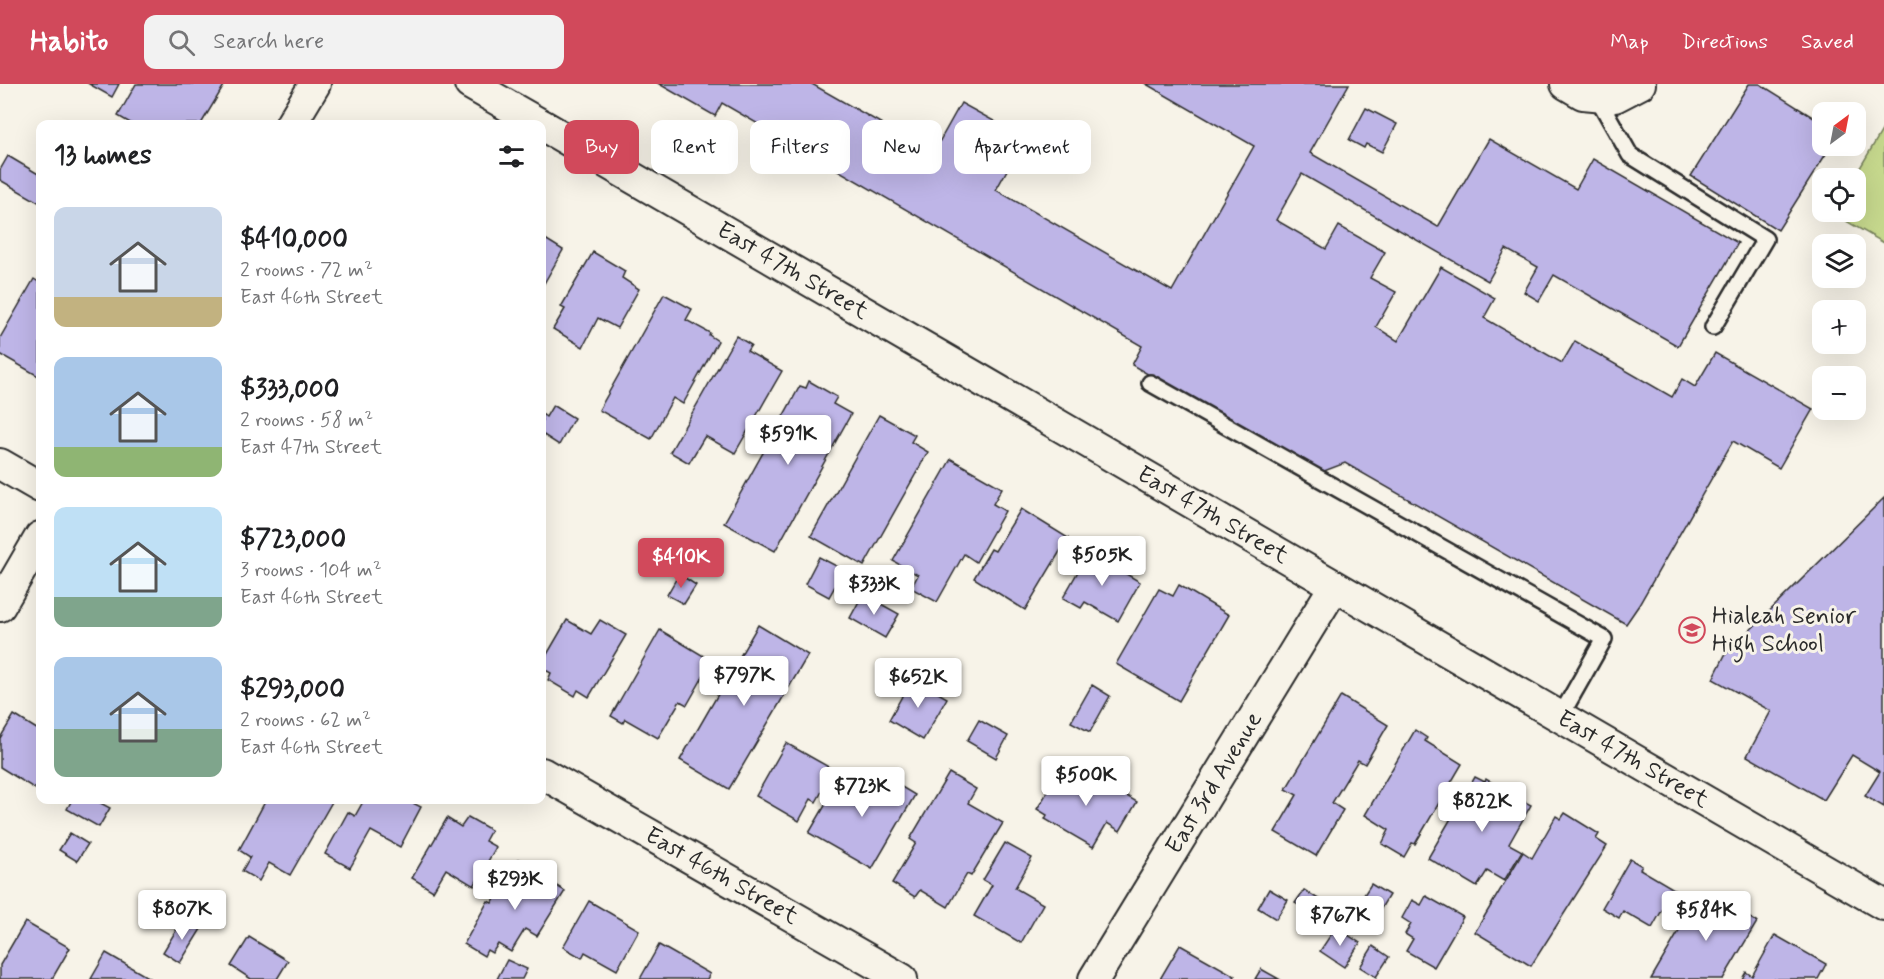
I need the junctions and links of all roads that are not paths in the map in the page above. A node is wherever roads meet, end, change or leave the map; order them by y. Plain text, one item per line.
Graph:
1 (315, 84) edge
2 (470, 84) edge
3 (1566, 84) edge
4 (1617, 92) edge
5 (293, 120) edge
6 (532, 120) edge
7 (546, 128) edge
8 (1713, 327) dead end
9 (1150, 383) dead end
10 (0, 464) edge
11 (36, 486) edge
12 (36, 544) edge
13 (1334, 587) junction
14 (0, 606) edge
15 (1560, 717) junction
16 (546, 775) edge
17 (1884, 905) edge
18 (902, 979) edge
19 (1094, 979) edge

1 - 5 street
2 - 6 street, East 47th Street
3 - 4 street
4 - 8 lane
7 - 13 street, East 47th Street
9 - 15 lane
10 - 11 street
12 - 14 street
13 - 15 street, East 47th Street
13 - 19 street, East 3rd Avenue
15 - 17 street, East 47th Street
16 - 18 street, East 46th Street

